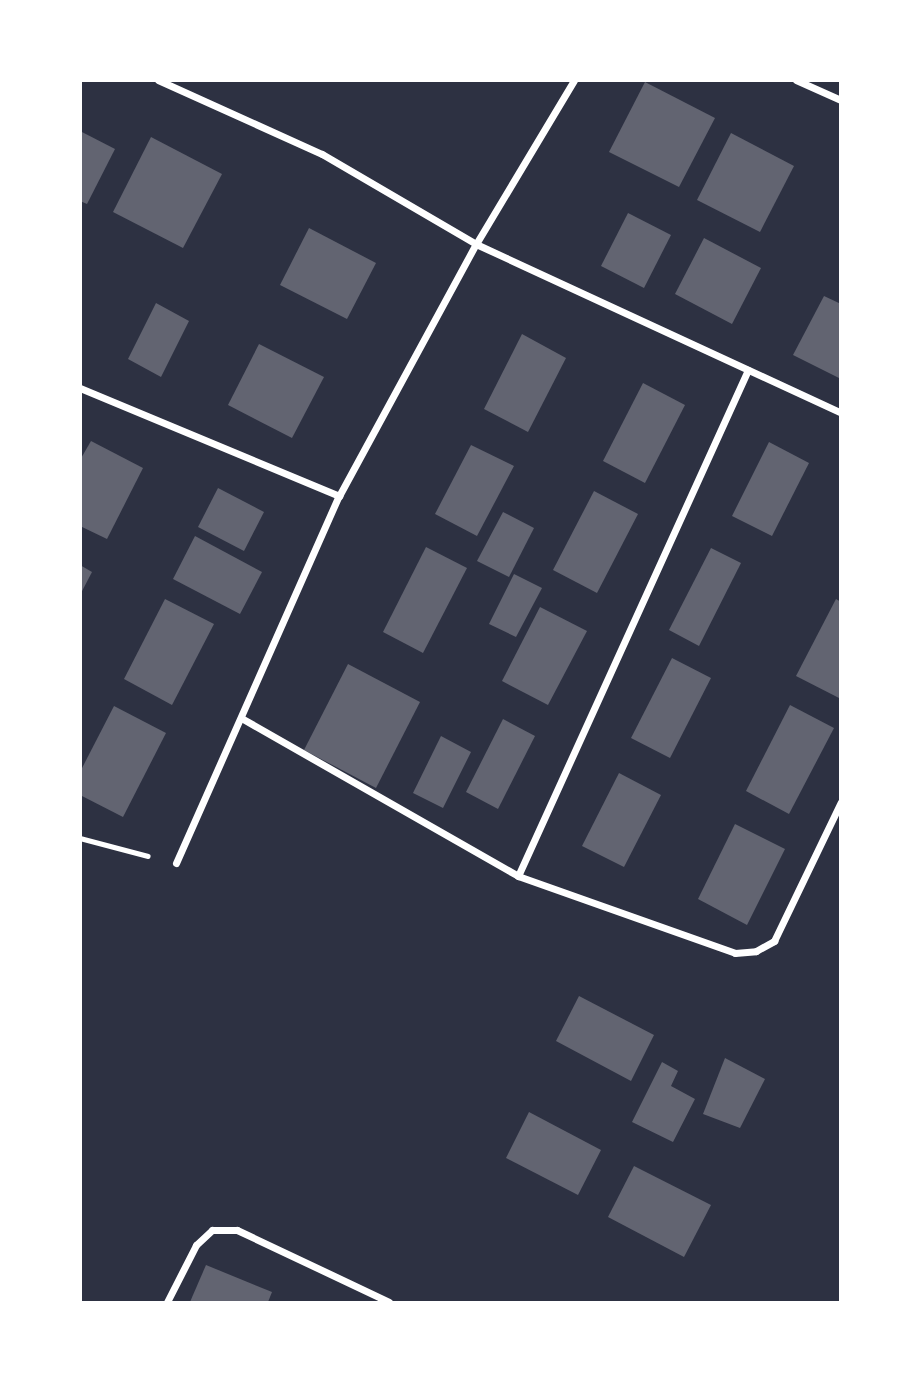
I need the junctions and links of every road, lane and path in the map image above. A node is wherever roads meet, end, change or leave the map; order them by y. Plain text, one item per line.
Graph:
1 (158, 80) edge
2 (574, 80) edge
3 (796, 80) edge
4 (841, 100) edge
5 (476, 244) junction
6 (748, 370) junction
7 (80, 388) edge
8 (841, 413) edge
9 (339, 496) junction
10 (243, 719) junction
11 (841, 802) edge
12 (80, 838) edge
13 (176, 863) joint
14 (518, 876) junction
15 (167, 1303) edge
16 (389, 1303) edge

1 - 5 street
2 - 5 street
3 - 4 street
5 - 6 street
5 - 9 street
6 - 8 street
6 - 14 street
7 - 9 street
9 - 10 street
10 - 13 street
10 - 14 street
11 - 14 street
12 - 13 path
15 - 16 street

